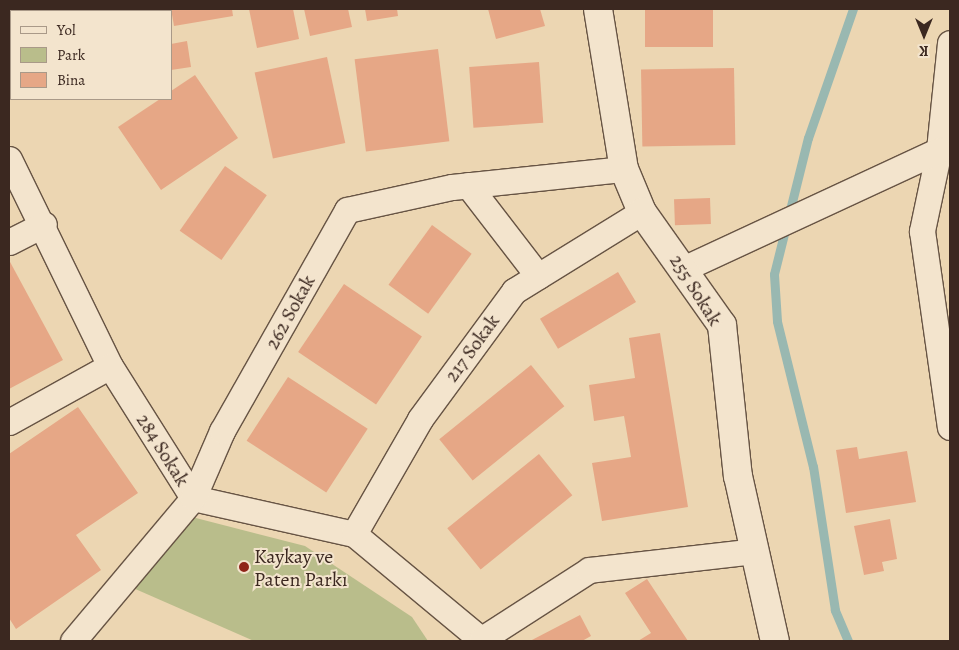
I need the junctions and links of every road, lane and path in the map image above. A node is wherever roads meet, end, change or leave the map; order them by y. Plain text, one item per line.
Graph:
1 (598, 9) edge
2 (950, 43) edge
3 (950, 77) edge
4 (939, 150) junction
5 (9, 160) edge
6 (624, 169) junction
7 (468, 185) junction
8 (642, 212) junction
9 (44, 224) junction
10 (9, 242) edge
11 (685, 268) junction
12 (538, 276) junction
13 (946, 351) edge
14 (110, 366) junction
15 (9, 422) edge
16 (950, 427) edge
17 (193, 498) junction
18 (354, 534) junction
19 (755, 551) junction
20 (483, 640) edge
21 (73, 641) edge
22 (776, 641) edge

1 - 6 street, 255 Sokak
2 - 3 street
3 - 4 street
4 - 11 street
4 - 13 street
5 - 9 street, 284 Sokak
6 - 7 street, 262 Sokak
6 - 8 street, 255 Sokak
7 - 12 street
7 - 17 street, 262 Sokak
8 - 11 street, 255 Sokak
8 - 12 street, 217 Sokak
9 - 10 street
9 - 14 street, 284 Sokak
11 - 19 street, 255 Sokak
12 - 18 street, 217 Sokak
13 - 16 street
14 - 15 street
14 - 17 street, 284 Sokak
17 - 18 street, 284 Sokak
17 - 21 street, 262 Sokak
18 - 20 street, 284 Sokak
19 - 20 street
19 - 22 street, 255 Sokak

